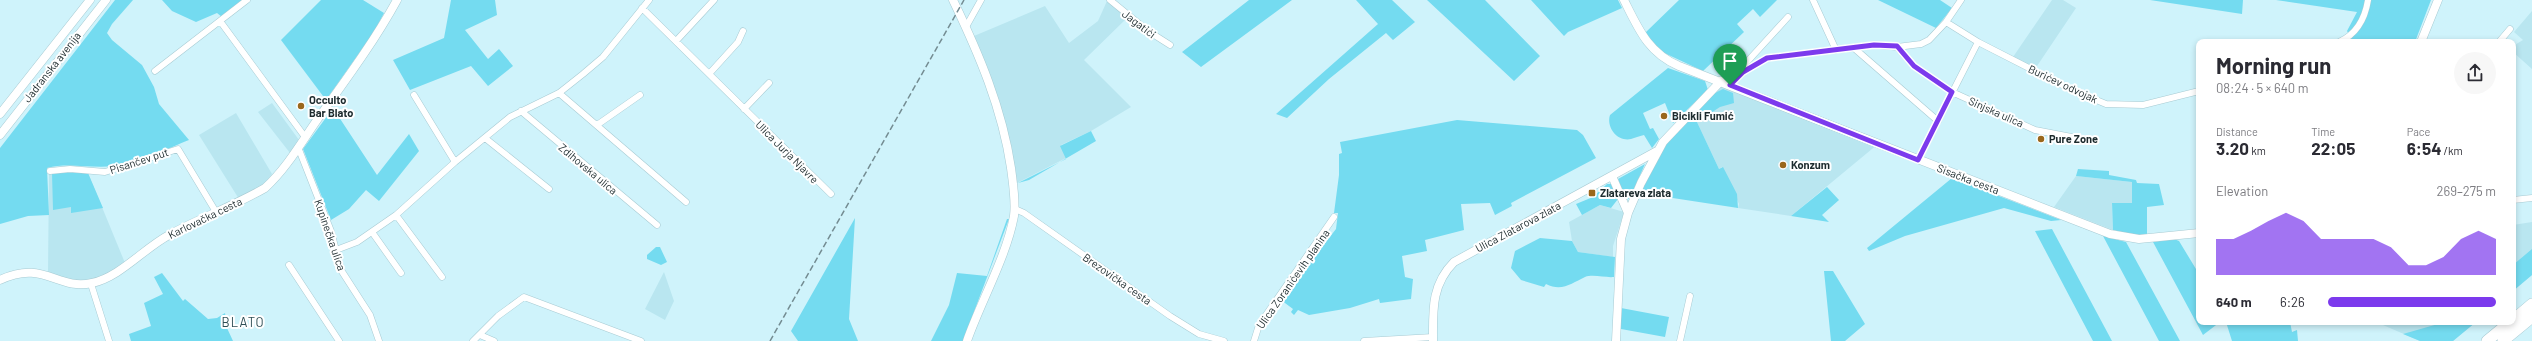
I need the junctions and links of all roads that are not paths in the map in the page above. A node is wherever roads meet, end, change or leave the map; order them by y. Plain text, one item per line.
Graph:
1 (90, 0) edge
2 (106, 0) edge
3 (247, 0) edge
4 (397, 0) edge
5 (648, 0) edge
6 (714, 0) edge
7 (953, 0) edge
8 (981, 0) edge
9 (1110, 0) edge
10 (1624, 0) edge
11 (1813, 0) edge
12 (1961, 0) edge
13 (2368, 0) edge
14 (2438, 0) edge
15 (642, 8) junction
16 (1788, 17) dead end
17 (220, 21) junction
18 (1946, 22) junction
19 (967, 25) junction
20 (2510, 29) dead end
21 (743, 31) dead end
22 (2343, 39) edge
23 (2422, 39) edge
24 (2502, 39) edge
25 (676, 41) junction
26 (1978, 42) junction
27 (1170, 45) dead end
28 (1897, 46) junction
29 (1854, 48) junction
30 (1836, 50) junction
31 (155, 71) dead end
32 (1743, 72) junction
33 (709, 74) junction
34 (1721, 81) junction
35 (769, 83) dead end
36 (1730, 85) junction
37 (1952, 92) junction
38 (2196, 92) edge
39 (559, 93) junction
40 (414, 95) dead end
41 (640, 95) dead end
42 (744, 109) junction
43 (521, 111) junction
44 (0, 114) edge
45 (1938, 121) junction
46 (597, 125) junction
47 (0, 135) edge
48 (305, 137) junction
49 (485, 138) junction
50 (2087, 140) dead end
51 (298, 147) junction
52 (1657, 151) junction
53 (1918, 160) junction
54 (455, 162) junction
55 (50, 171) dead end
56 (1612, 176) junction
57 (549, 188) dead end
58 (831, 194) dead end
59 (2532, 198) edge
60 (2516, 200) edge
61 (686, 202) dead end
62 (1015, 209) junction
63 (216, 212) junction
64 (1628, 212) junction
65 (396, 215) junction
66 (1334, 217) dead end
67 (657, 225) dead end
68 (372, 232) junction
69 (2196, 233) edge
70 (336, 250) junction
71 (290, 265) dead end
72 (401, 273) dead end
73 (442, 277) dead end
74 (0, 280) edge
75 (91, 284) junction
76 (1690, 296) dead end
77 (2532, 304) edge
78 (2516, 317) edge
79 (2532, 317) edge
80 (2506, 325) edge
81 (480, 335) junction
82 (1433, 339) edge
83 (109, 341) edge
84 (339, 341) edge
85 (379, 341) edge
86 (473, 341) edge
87 (494, 341) edge
88 (641, 341) edge
89 (967, 341) edge
90 (1224, 341) edge
91 (1254, 341) edge
92 (1364, 341) edge
93 (1616, 341) edge
94 (1680, 341) edge
95 (2487, 341) edge
96 (2503, 341) edge

1 - 44 main road, Jadranska avenija
2 - 47 main road, Jadranska avenija
3 - 17 street
4 - 48 main road, Karlovačka cesta
5 - 15 street
6 - 25 street
7 - 19 main road
8 - 19 street
9 - 27 street, Jagatići
10 - 34 main road, Sisačka cesta
11 - 30 street
12 - 18 street
13 - 22 street
14 - 23 main road
15 - 25 street, Ulica Jurja Njavre
15 - 39 street
16 - 32 street
17 - 31 street
17 - 48 street
18 - 26 street, Burićev odvojak
18 - 28 street
19 - 62 main road
20 - 24 street
21 - 33 street
25 - 33 street, Ulica Jurja Njavre
26 - 37 street
26 - 38 street, Burićev odvojak
28 - 29 street
28 - 37 street, Sinjska ulica
29 - 30 street
29 - 45 street
30 - 32 street
32 - 36 street
33 - 42 street, Ulica Jurja Njavre
34 - 36 main road, Sisačka cesta
34 - 52 main road
35 - 42 street
36 - 53 main road, Sisačka cesta
37 - 45 street
37 - 50 street, Sinjska ulica
39 - 43 street
39 - 46 street
40 - 54 street
41 - 46 street
42 - 58 street, Ulica Jurja Njavre
43 - 49 street
43 - 67 street, Zdihovska ulica
45 - 53 street
46 - 61 street
48 - 51 main road, Karlovačka cesta
49 - 54 street
49 - 57 street
51 - 63 main road, Karlovačka cesta
51 - 70 street, Kupinečka ulica
52 - 56 main road, Ulica Zlatarova zlata
52 - 64 main road
53 - 69 main road, Sisačka cesta
54 - 65 street
55 - 63 street, Pisančev put
56 - 64 main road
56 - 82 main road, Ulica Zlatarova zlata
59 - 60 street
62 - 89 main road
62 - 90 street, Brezovička cesta
63 - 75 main road, Karlovačka cesta
64 - 93 main road
65 - 68 street
65 - 73 street
66 - 91 street, Ulica Zoranićevih planina
68 - 70 street
68 - 72 street
70 - 85 street, Kupinečka ulica
71 - 84 street
74 - 75 main road, Karlovačka cesta
75 - 83 street
76 - 94 street
77 - 78 highway
79 - 96 highway
80 - 95 highway
81 - 86 street
81 - 87 street
81 - 88 street
82 - 92 street

